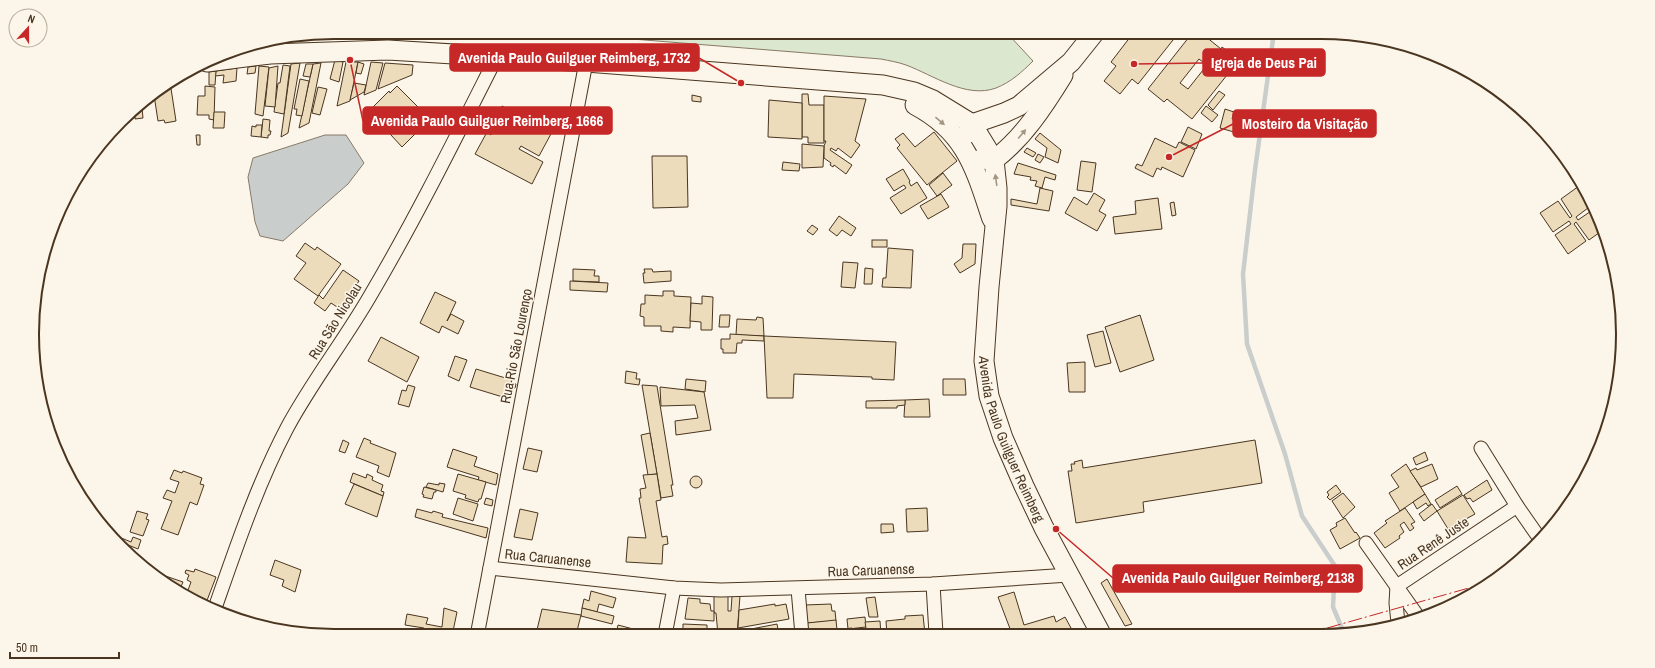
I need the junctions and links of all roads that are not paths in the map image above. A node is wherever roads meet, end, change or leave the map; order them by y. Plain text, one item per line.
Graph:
1 (1089, 39) edge
2 (497, 56) junction
3 (225, 60) edge
4 (586, 62) junction
5 (1070, 62) junction
6 (883, 85) junction
7 (955, 113) junction
8 (994, 116) junction
9 (972, 124) junction
10 (966, 150) junction
11 (994, 160) junction
12 (995, 228) junction
13 (1481, 448) dead end
14 (1517, 506) junction
15 (1537, 535) edge
16 (1366, 543) dead end
17 (490, 568) junction
18 (1069, 575) junction
19 (933, 584) junction
20 (1398, 586) junction
21 (674, 588) junction
22 (798, 589) junction
23 (216, 605) edge
24 (1416, 613) edge
25 (1398, 619) edge
26 (478, 629) edge
27 (666, 629) edge
28 (801, 629) edge
29 (936, 629) edge
30 (1098, 629) edge

1 - 5 main road
2 - 3 main road, Avenida Paulo Guilguer Reimberg
2 - 4 main road, Avenida Paulo Guilguer Reimberg
2 - 23 street, Rua São Nicolau
4 - 6 main road, Avenida Paulo Guilguer Reimberg
4 - 17 street, Rua Rio São Lourenço
5 - 8 main road
11 -> 5 main road
6 - 7 main road, Avenida Paulo Guilguer Reimberg
6 -> 10 main road, Avenida Paulo Guilguer Reimberg
7 - 8 main road
7 - 9 main road, Avenida Paulo Guilguer Reimberg
8 - 9 main road
9 - 10 main road
9 - 11 main road, Avenida Paulo Guilguer Reimberg
10 - 11 main road
10 - 12 main road, Avenida Paulo Guilguer Reimberg
12 -> 11 main road, Avenida Paulo Guilguer Reimberg
12 - 18 main road, Avenida Paulo Guilguer Reimberg
13 - 14 street
14 - 15 street
14 - 20 street, Rua Renê Juste
16 - 20 street
17 - 21 street, Rua Caruanense
17 - 26 street, Rua Rio São Lourenço
18 - 19 street, Rua Caruanense
18 - 30 main road, Avenida Paulo Guilguer Reimberg
19 - 22 street, Rua Caruanense
19 - 29 street
20 - 24 street
20 - 25 street, Rua Renê Juste
21 - 22 street, Rua Caruanense
21 - 27 street
22 - 28 street

